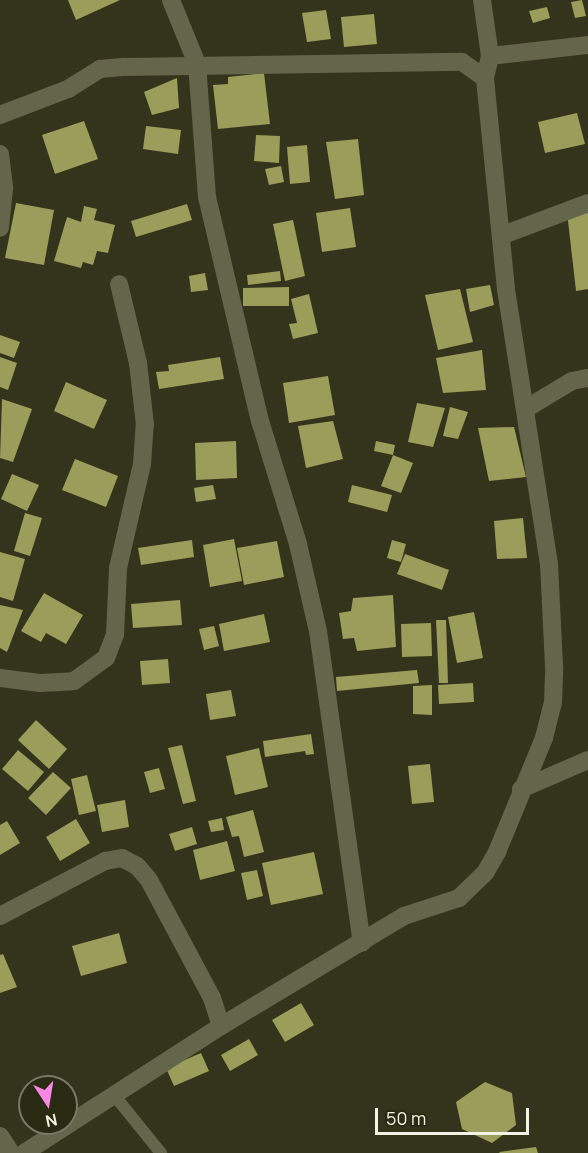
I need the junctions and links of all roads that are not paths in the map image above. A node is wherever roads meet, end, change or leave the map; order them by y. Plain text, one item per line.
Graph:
1 (171, 0) edge
2 (482, 0) edge
3 (588, 45) edge
4 (490, 56) junction
5 (197, 64) junction
6 (485, 78) junction
7 (0, 115) edge
8 (0, 154) edge
9 (588, 203) edge
10 (0, 228) edge
11 (503, 235) junction
12 (119, 284) dead end
13 (588, 378) edge
14 (527, 408) junction
15 (0, 678) edge
16 (588, 760) edge
17 (521, 789) junction
18 (0, 916) edge
19 (362, 943) junction
20 (221, 1026) junction
21 (114, 1095) junction
22 (0, 1136) edge
23 (11, 1153) edge
24 (24, 1153) edge
25 (161, 1153) edge

1 - 5 street
2 - 4 street
3 - 4 street
4 - 6 street
5 - 6 street
5 - 7 street
5 - 19 street
6 - 11 street
8 - 10 street
9 - 11 street
11 - 14 street
12 - 15 street
13 - 14 street
14 - 17 street
16 - 17 street
17 - 19 street
18 - 20 street
19 - 20 street
20 - 21 street
21 - 24 street
21 - 25 lane
22 - 23 street

